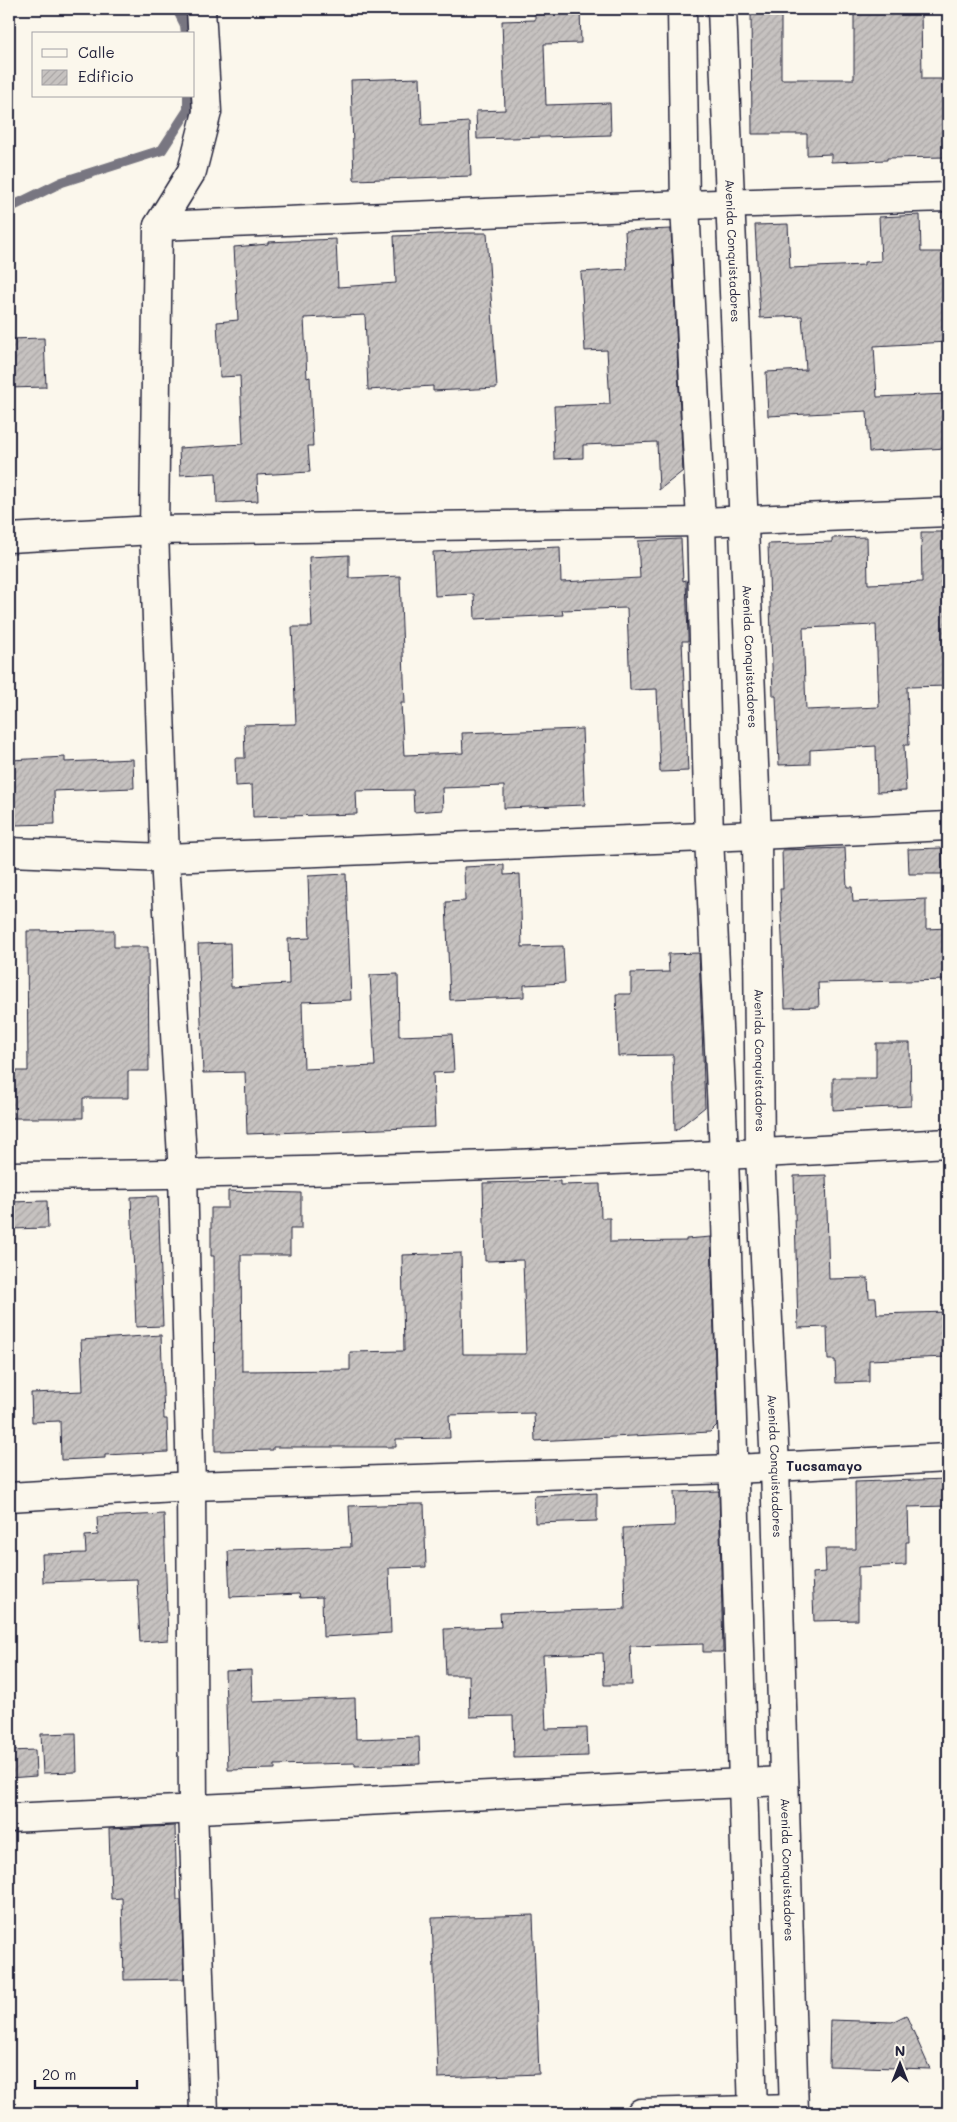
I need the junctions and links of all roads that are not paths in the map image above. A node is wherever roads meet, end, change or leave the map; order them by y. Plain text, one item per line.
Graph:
1 (201, 9) edge
2 (682, 9) edge
3 (722, 9) edge
4 (948, 197) edge
5 (730, 203) junction
6 (685, 204) junction
7 (158, 226) junction
8 (948, 512) edge
9 (743, 519) junction
10 (701, 522) junction
11 (154, 530) junction
12 (9, 538) edge
13 (948, 826) edge
14 (757, 835) junction
15 (709, 836) junction
16 (9, 852) edge
17 (165, 858) junction
18 (948, 1143) edge
19 (760, 1154) junction
20 (724, 1155) junction
21 (183, 1175) junction
22 (9, 1176) edge
23 (948, 1458) edge
24 (775, 1467) junction
25 (734, 1469) junction
26 (191, 1486) junction
27 (9, 1496) edge
28 (784, 1781) junction
29 (742, 1782) junction
30 (194, 1810) junction
31 (9, 1818) edge
32 (753, 2111) edge
33 (794, 2111) edge
34 (204, 2113) edge
35 (641, 2113) edge

1 - 7 street
2 - 6 street
3 - 5 street, Avenida Conquistadores
4 - 5 street
5 - 6 street
5 - 9 street, Avenida Conquistadores
6 - 7 street
6 - 10 street
7 - 11 street
8 - 9 street
9 - 10 street
9 - 14 street, Avenida Conquistadores
10 - 11 street
10 - 15 street
11 - 12 street
11 - 17 street
13 - 14 street
14 - 15 street
14 - 19 street, Avenida Conquistadores
15 - 17 street
15 - 20 street
16 - 17 street
17 - 21 street
18 - 19 street
19 - 20 street
19 - 24 street, Avenida Conquistadores
20 - 21 street
20 - 25 street
21 - 22 street
21 - 26 street
23 - 24 street
24 - 25 street
24 - 28 street, Avenida Conquistadores
25 - 26 street
25 - 29 street
26 - 27 street
26 - 30 street
28 - 29 street
28 - 33 street, Avenida Conquistadores
29 - 30 street
29 - 32 street
30 - 31 street
30 - 34 street
32 - 33 street
32 - 35 street

